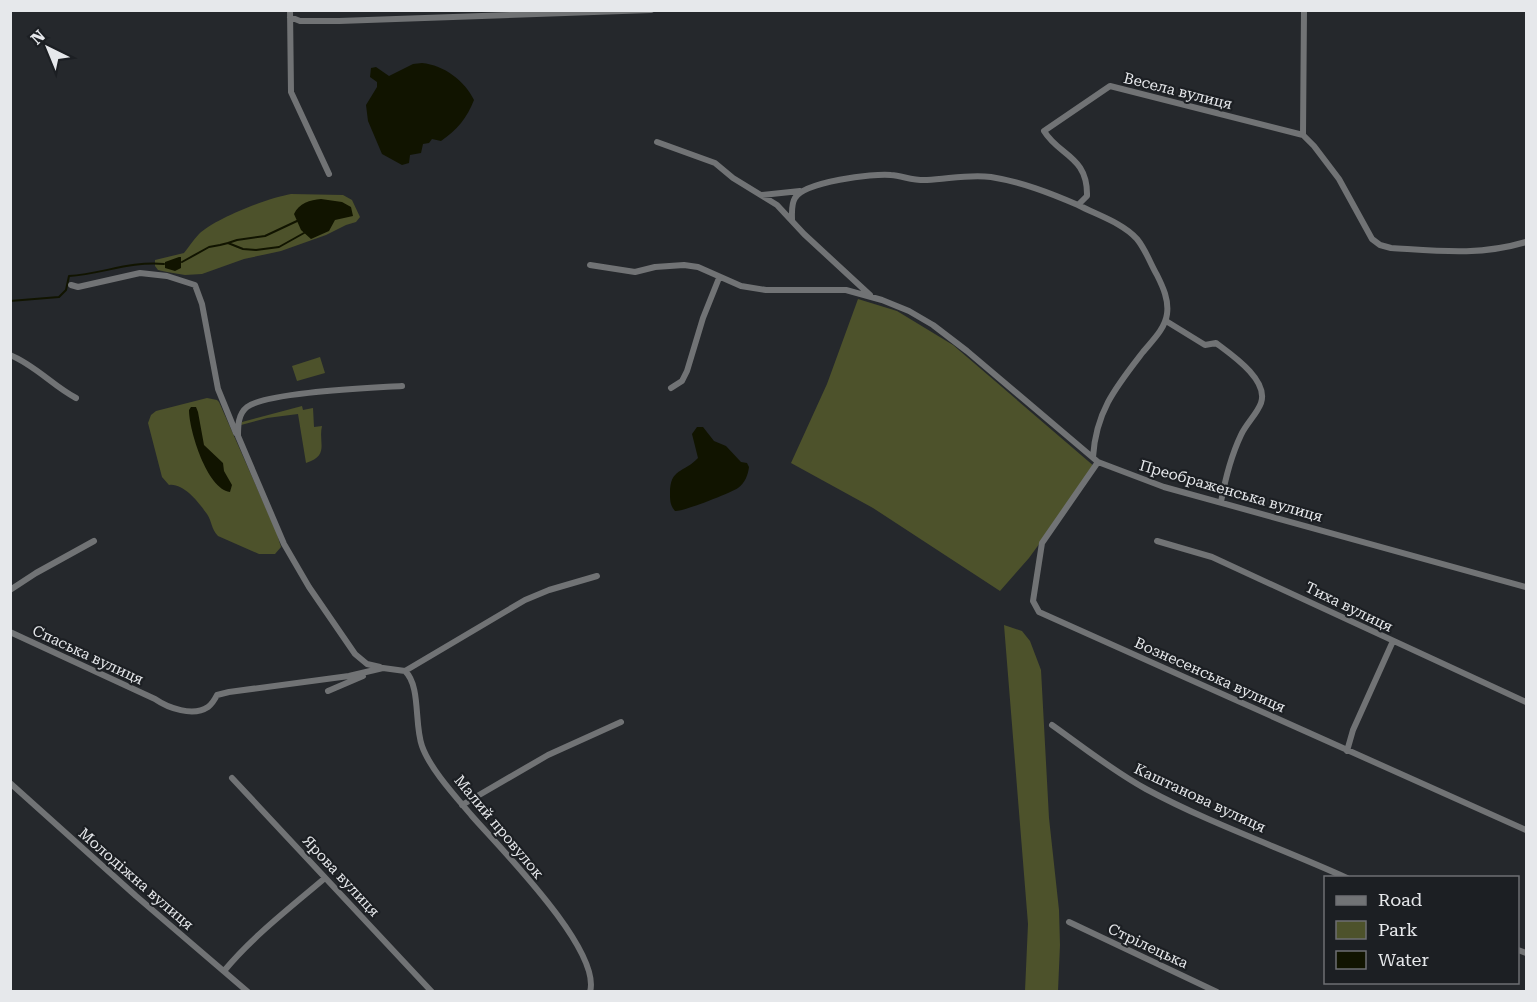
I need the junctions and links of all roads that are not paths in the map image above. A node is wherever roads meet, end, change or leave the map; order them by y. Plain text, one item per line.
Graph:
1 (651, 10) edge
2 (1304, 10) edge
3 (290, 14) edge
4 (1303, 135) junction
5 (657, 142) dead end
6 (329, 174) dead end
7 (801, 190) junction
8 (762, 195) junction
9 (1078, 205) junction
10 (792, 220) junction
11 (1527, 242) edge
12 (590, 265) dead end
13 (719, 278) junction
14 (71, 285) dead end
15 (872, 296) junction
16 (1166, 321) junction
17 (10, 355) edge
18 (402, 386) dead end
19 (671, 388) dead end
20 (76, 398) dead end
21 (238, 436) junction
22 (1096, 459) junction
23 (1221, 502) junction
24 (94, 541) dead end
25 (1157, 541) dead end
26 (597, 576) dead end
27 (1527, 587) edge
28 (10, 590) edge
29 (10, 632) edge
30 (1393, 641) junction
31 (383, 668) junction
32 (405, 671) junction
33 (328, 691) dead end
34 (1527, 702) edge
35 (621, 722) dead end
36 (1052, 725) dead end
37 (1347, 750) junction
38 (232, 778) dead end
39 (10, 783) edge
40 (462, 805) junction
41 (1527, 830) edge
42 (1342, 876) edge
43 (326, 878) junction
44 (1069, 922) dead end
45 (224, 971) junction
46 (248, 992) edge
47 (432, 992) edge
48 (590, 992) edge
49 (1217, 992) edge

1 - 3 street
2 - 4 street
3 - 6 street
4 - 9 street, Весела вулиця
4 - 11 street
5 - 8 street, Преображенська вулиця
7 - 8 street
7 - 9 street
7 - 10 street
8 - 10 street, Преображенська вулиця
9 - 16 street
10 - 15 street, Преображенська вулиця
12 - 13 street, Преображенська вулиця
13 - 15 street, Преображенська вулиця
13 - 19 street
14 - 21 street
15 - 22 street, Преображенська вулиця
16 - 22 street
16 - 23 street
17 - 20 street
18 - 21 street
21 - 31 street
22 - 23 street, Преображенська вулиця
22 - 37 street, Вознесенська вулиця
23 - 27 street, Преображенська вулиця
24 - 28 street
25 - 30 street, Тиха вулиця
26 - 32 street
29 - 31 street, Спаська вулиця
30 - 34 street, Тиха вулиця
30 - 37 street
31 - 32 street
31 - 33 street
32 - 40 street, Малий провулок
35 - 40 street
36 - 42 street, Каштанова вулиця
37 - 41 street, Вознесенська вулиця
38 - 43 street, Ярова вулиця
39 - 45 street, Молодіжна вулиця
40 - 48 street, Малий провулок
43 - 45 street
43 - 47 street, Ярова вулиця
44 - 49 street, Стрілецька
45 - 46 street, Молодіжна вулиця

